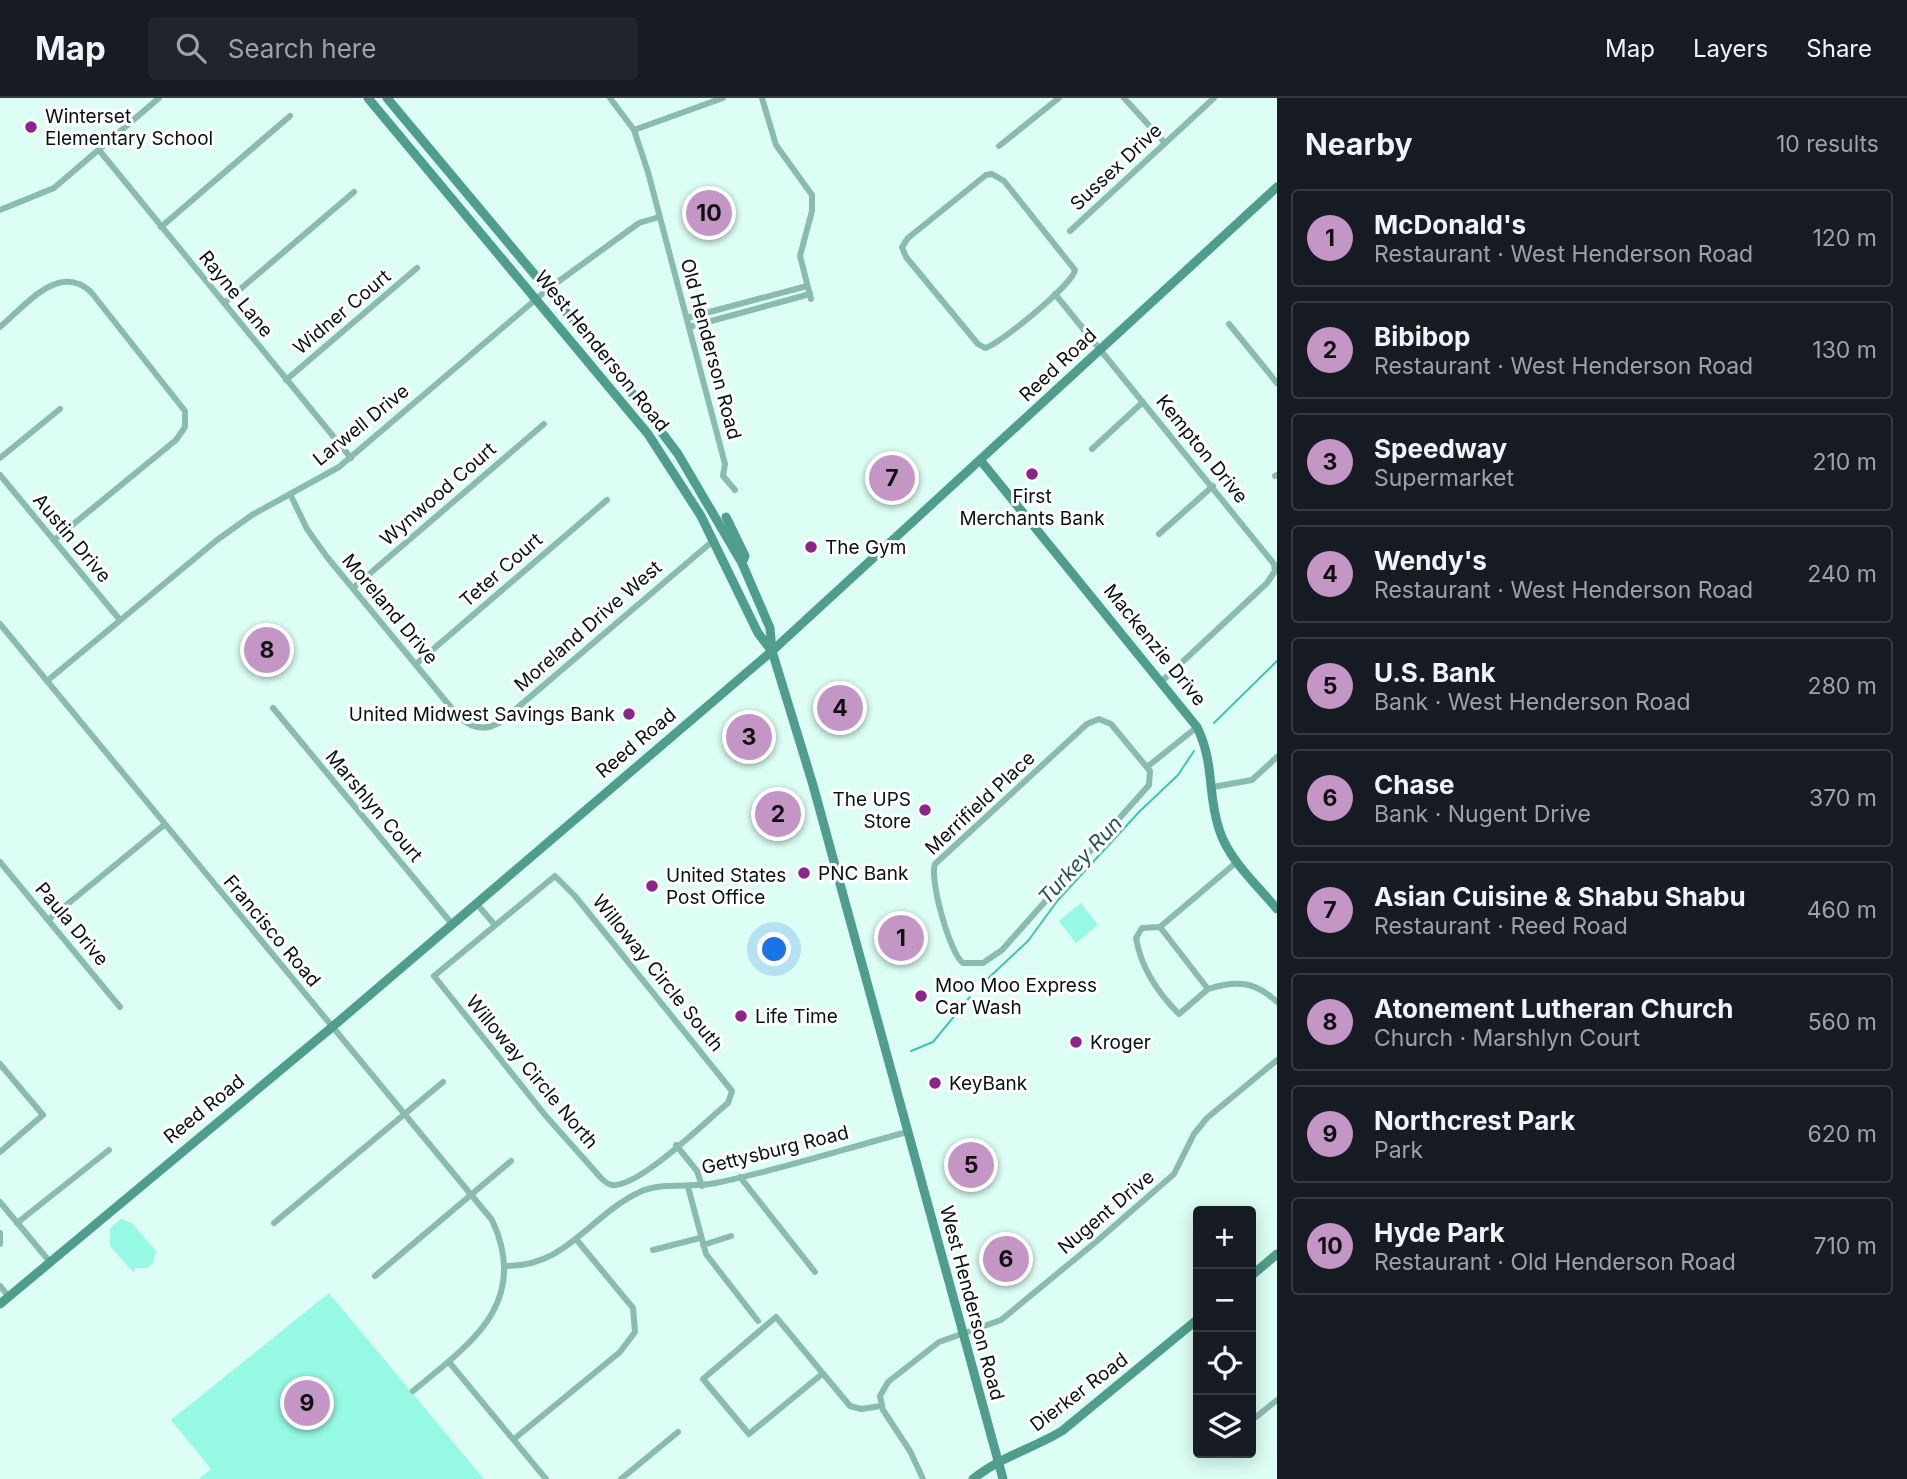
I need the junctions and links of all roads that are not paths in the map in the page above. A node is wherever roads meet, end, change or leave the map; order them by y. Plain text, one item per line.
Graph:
1 (159, 98) edge
2 (368, 98) edge
3 (387, 98) edge
4 (610, 98) edge
5 (723, 98) edge
6 (762, 98) edge
7 (1059, 98) edge
8 (1124, 98) edge
9 (1214, 98) edge
10 (290, 116) dead end
11 (634, 130) junction
12 (1165, 143) junction
13 (999, 146) dead end
14 (99, 150) junction
15 (1277, 187) edge
16 (354, 192) dead end
17 (0, 210) edge
18 (659, 217) junction
19 (161, 227) junction
20 (1070, 231) dead end
21 (417, 268) dead end
22 (807, 286) junction
23 (548, 289) junction
24 (1055, 294) junction
25 (537, 299) junction
26 (223, 303) junction
27 (687, 318) junction
28 (1230, 324) dead end
29 (0, 327) edge
30 (689, 327) junction
31 (1100, 349) junction
32 (286, 380) junction
33 (1277, 383) edge
34 (1143, 402) junction
35 (60, 409) dead end
36 (544, 424) dead end
37 (1092, 449) dead end
38 (0, 458) edge
39 (351, 458) junction
40 (981, 461) junction
41 (0, 475) edge
42 (1213, 486) junction
43 (735, 490) dead end
44 (291, 496) junction
45 (607, 500) dead end
46 (726, 517) dead end
47 (1160, 534) dead end
48 (54, 540) junction
49 (714, 540) junction
50 (742, 563) junction
51 (353, 588) junction
52 (120, 620) junction
53 (0, 624) edge
54 (772, 651) junction
55 (416, 664) junction
56 (47, 681) junction
57 (1162, 681) junction
58 (273, 708) dead end
59 (1197, 727) junction
60 (480, 728) joint
61 (1277, 757) edge
62 (1147, 767) junction
63 (1213, 787) junction
64 (164, 825) junction
65 (1238, 861) junction
66 (0, 862) edge
67 (476, 903) junction
68 (1277, 909) edge
69 (48, 920) junction
70 (452, 924) junction
71 (494, 924) junction
72 (1160, 927) junction
73 (1208, 989) junction
74 (1277, 1002) edge
75 (120, 1007) dead end
76 (331, 1028) junction
77 (1277, 1060) edge
78 (0, 1064) edge
79 (443, 1082) dead end
80 (404, 1114) junction
81 (907, 1132) junction
82 (676, 1145) junction
83 (109, 1150) dead end
84 (0, 1152) edge
85 (511, 1161) dead end
86 (740, 1177) junction
87 (702, 1186) junction
88 (688, 1187) junction
89 (472, 1194) junction
90 (0, 1202) edge
91 (18, 1223) junction
92 (274, 1223) dead end
93 (0, 1233) edge
94 (731, 1236) dead end
95 (576, 1239) junction
96 (702, 1241) junction
97 (0, 1244) edge
98 (653, 1250) dead end
99 (1277, 1254) edge
100 (50, 1262) junction
101 (505, 1266) junction
102 (816, 1272) dead end
103 (1256, 1272) edge
104 (375, 1276) dead end
105 (0, 1286) edge
106 (9, 1297) junction
107 (0, 1304) edge
108 (758, 1321) dead end
109 (1193, 1324) edge
110 (962, 1333) junction
111 (449, 1362) junction
112 (822, 1374) junction
113 (413, 1391) dead end
114 (1277, 1401) edge
115 (881, 1406) junction
116 (1256, 1417) edge
117 (678, 1432) dead end
118 (514, 1439) junction
119 (998, 1460) junction
120 (547, 1479) edge
121 (621, 1479) edge
122 (923, 1479) edge
123 (973, 1479) edge
124 (1003, 1479) edge

1 - 14 street
2 - 25 main road, West Henderson Road
3 - 23 main road, West Henderson Road
4 - 11 street, Old Henderson Road
5 - 11 street
6 - 22 street
7 - 13 street
8 - 12 street
9 - 12 street, Sussex Drive
10 - 19 street
11 - 18 street, Old Henderson Road
12 - 20 street, Sussex Drive
14 - 17 street
14 - 19 street, Rayne Lane
15 - 31 main road, Reed Road
16 - 26 street
18 - 23 street, Larwell Drive
18 - 27 street, Old Henderson Road
19 - 26 street, Rayne Lane
21 - 32 street, Widner Court
22 - 27 street
22 - 30 street
23 - 25 street, Larwell Drive
23 - 50 main road, West Henderson Road
24 - 24 street
24 - 31 street, Kempton Drive
25 - 39 street, Larwell Drive
25 - 49 main road, West Henderson Road
26 - 32 street, Rayne Lane
27 - 30 street, Old Henderson Road
28 - 33 street
29 - 48 street
30 - 43 street, Old Henderson Road
31 - 34 street, Kempton Drive
31 - 40 main road, Reed Road
32 - 39 street, Rayne Lane
34 - 37 street
34 - 42 street, Kempton Drive
35 - 38 street
36 - 51 street, Wynwood Court
39 - 44 street, Larwell Drive
40 - 54 main road, Reed Road
40 - 57 main road, Mackenzie Drive
41 - 48 street, Austin Drive
42 - 47 street
42 - 57 street, Kempton Drive
44 - 51 street, Moreland Drive
44 - 52 street, Larwell Drive
45 - 55 street, Teter Court
46 - 50 main road
48 - 52 street, Austin Drive
49 - 54 main road, West Henderson Road
49 - 60 street, Moreland Drive West
50 - 54 main road, West Henderson Road
51 - 55 street, Moreland Drive
52 - 56 street, Larwell Drive
53 - 56 street, Francisco Road
54 - 67 main road, Reed Road
54 - 81 main road, West Henderson Road
55 - 60 street, Moreland Drive
56 - 64 street, Francisco Road
57 - 59 main road, Mackenzie Drive
58 - 70 street, Marshlyn Court
59 - 62 street
59 - 63 main road, Mackenzie Drive
61 - 63 street
62 - 62 street, Merrifield Place
63 - 65 main road, Mackenzie Drive
64 - 69 street
64 - 76 street, Francisco Road
65 - 68 main road, Mackenzie Drive
65 - 72 street
66 - 69 street, Paula Drive
67 - 70 main road, Reed Road
67 - 71 street
69 - 75 street, Paula Drive
70 - 76 main road, Reed Road
71 - 82 street, Willoway Circle North
71 - 82 street, Willoway Circle South
72 - 73 street
72 - 73 street
73 - 74 street
76 - 80 street, Francisco Road
76 - 100 main road, Reed Road
77 - 110 street, Nugent Drive
78 - 84 street
79 - 80 street
80 - 89 street, Francisco Road
80 - 92 street
81 - 86 street, Gettysburg Road
81 - 110 main road, West Henderson Road
82 - 87 street
83 - 91 street
85 - 89 street
86 - 87 street, Gettysburg Road
86 - 102 street
87 - 88 street, Gettysburg Road
88 - 95 street, Gettysburg Road
88 - 96 street
89 - 101 street, Francisco Road
89 - 104 street
90 - 91 street
91 - 100 street
93 - 97 street
94 - 96 street
95 - 101 street, Gettysburg Road
95 - 118 street
96 - 98 street
96 - 108 street
99 - 103 main road
100 - 106 main road, Reed Road
101 - 111 street
105 - 106 street
106 - 107 main road, Reed Road
109 - 119 main road, Dierker Road
110 - 115 street, Nugent Drive
110 - 119 main road, West Henderson Road
111 - 113 street
111 - 118 street
112 - 112 street
112 - 115 street
114 - 116 street
115 - 122 street
117 - 121 street
118 - 120 street
119 - 123 main road, Dierker Road
119 - 124 main road, West Henderson Road

